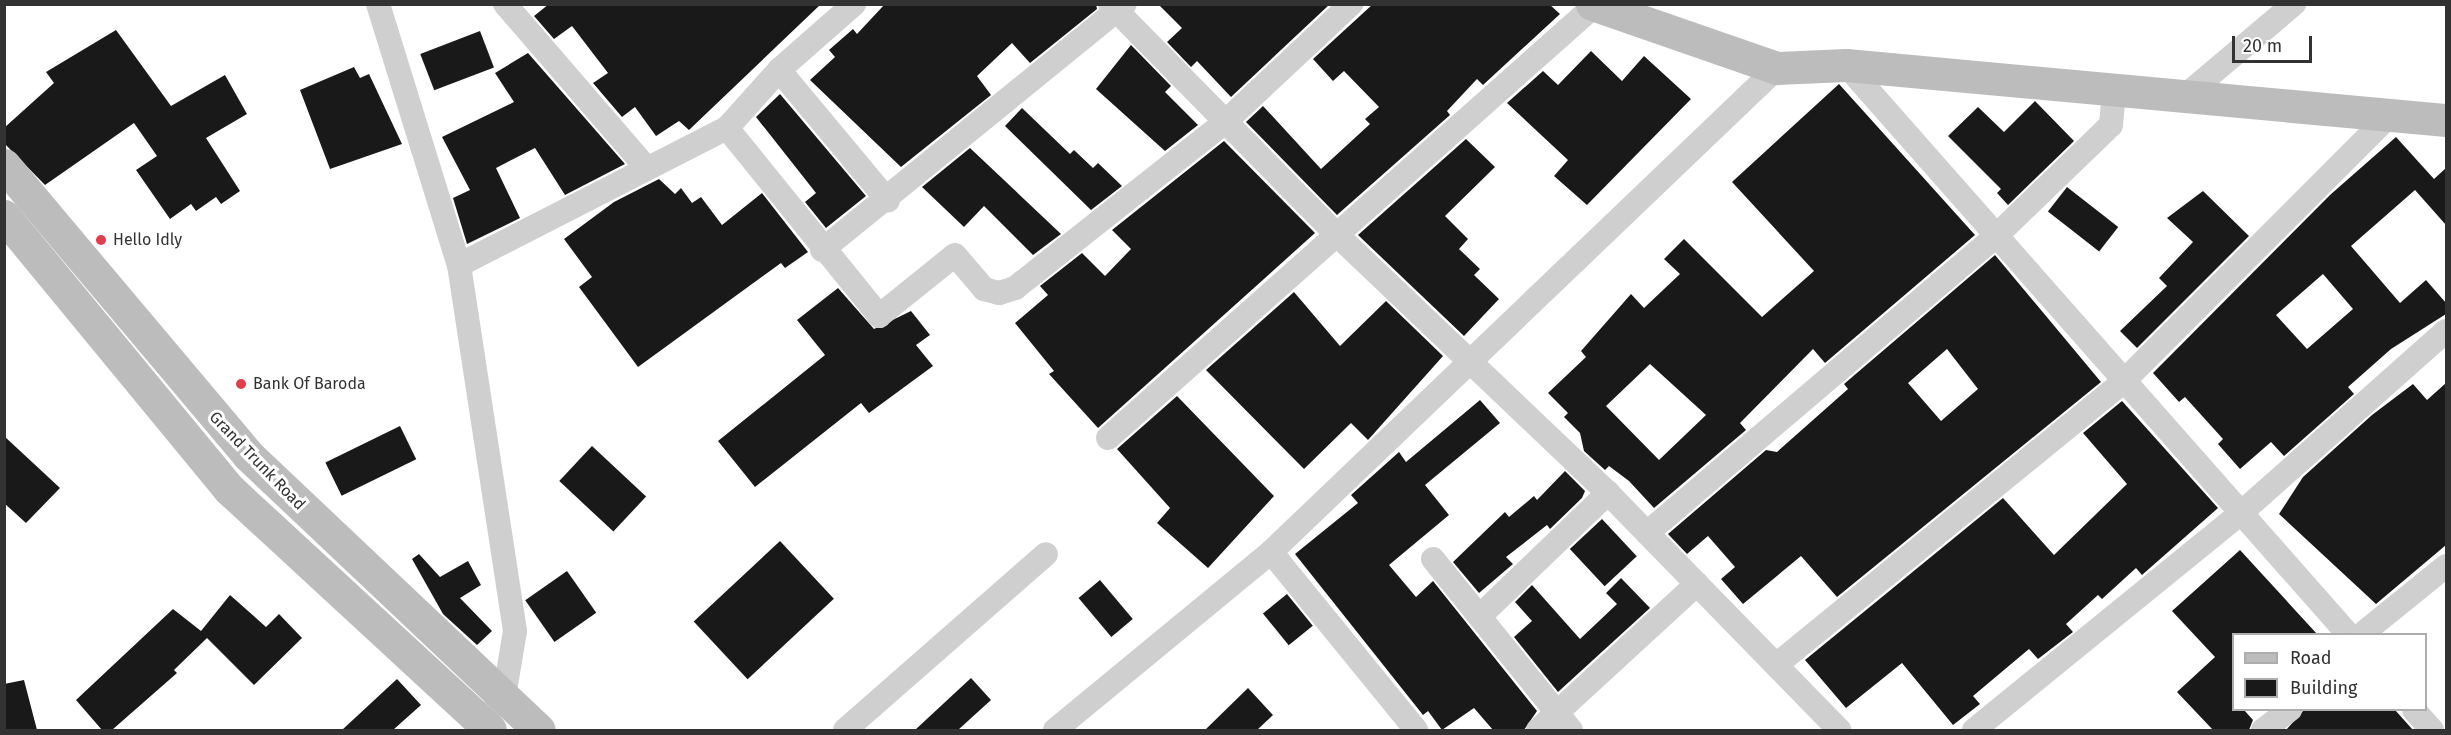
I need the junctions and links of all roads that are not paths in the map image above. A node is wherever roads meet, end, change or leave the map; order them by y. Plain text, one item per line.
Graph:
1 (505, 4) edge
2 (854, 4) edge
3 (1351, 4) edge
4 (2294, 4) edge
5 (378, 5) edge
6 (1593, 5) edge
7 (1117, 7) edge
8 (1846, 65) junction
9 (1777, 68) junction
10 (779, 70) junction
11 (2114, 89) junction
12 (2185, 96) junction
13 (2389, 116) junction
14 (2446, 120) edge
15 (1226, 122) junction
16 (727, 128) junction
17 (4, 165) edge
18 (645, 166) junction
19 (888, 201) junction
20 (4, 216) edge
21 (1336, 234) junction
22 (1997, 235) junction
23 (822, 250) junction
24 (459, 265) junction
25 (2446, 331) edge
26 (1470, 361) junction
27 (2124, 381) junction
28 (1108, 438) dead end
29 (1608, 493) junction
30 (2241, 513) junction
31 (1647, 533) junction
32 (1270, 552) junction
33 (1046, 554) dead end
34 (1433, 559) dead end
35 (2446, 566) edge
36 (1697, 584) junction
37 (1480, 616) junction
38 (2347, 633) edge
39 (2363, 633) edge
40 (1776, 665) junction
41 (504, 697) junction
42 (2289, 711) edge
43 (2415, 711) edge
44 (1555, 725) edge
45 (485, 726) edge
46 (539, 730) edge
47 (844, 730) edge
48 (1055, 730) edge
49 (1416, 730) edge
50 (1839, 730) edge
51 (1974, 730) edge
52 (2263, 730) edge
53 (2432, 730) edge

1 - 18 street
2 - 10 street
3 - 15 street
4 - 12 street
5 - 24 street
6 - 9 main road
6 - 21 street
7 - 15 street
7 - 19 street
8 - 9 main road
8 - 11 main road
8 - 22 street
9 - 26 street
10 - 16 street
10 - 19 street
11 - 12 main road
11 - 22 street
12 - 13 main road
13 - 14 main road
13 - 27 street
15 - 21 street
15 - 23 street
16 - 18 street
16 - 23 street
17 - 41 main road, Grand Trunk Road
18 - 24 street
19 - 23 street
20 - 45 main road
21 - 26 street
21 - 28 street
22 - 27 street
22 - 31 street
24 - 41 street
25 - 30 street
26 - 29 street
26 - 32 street
27 - 30 street
27 - 40 street
29 - 31 street
29 - 37 street
30 - 38 street
30 - 51 street
31 - 36 street
32 - 48 street
32 - 49 street
33 - 47 street
34 - 37 street
35 - 39 street
36 - 40 street
36 - 44 street
37 - 44 street
40 - 50 street
41 - 45 street
41 - 46 main road, Grand Trunk Road
42 - 52 street
43 - 53 street

